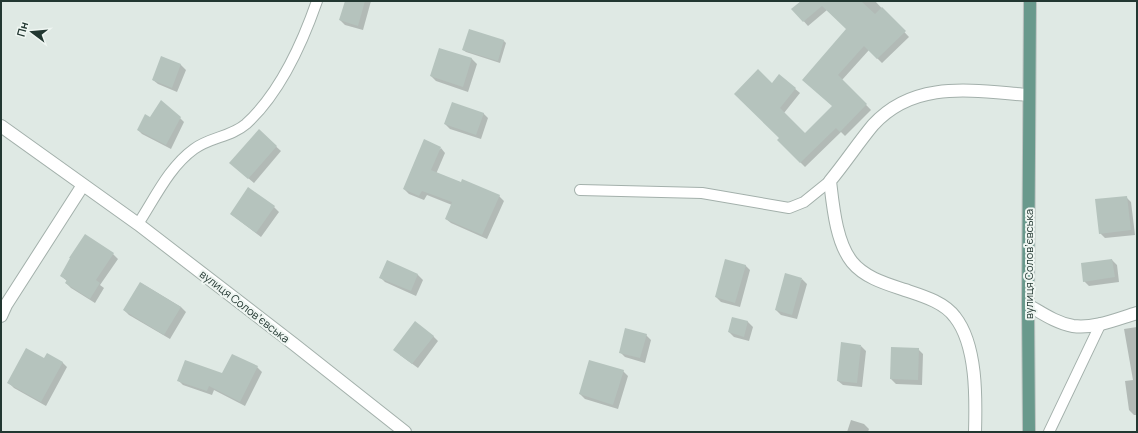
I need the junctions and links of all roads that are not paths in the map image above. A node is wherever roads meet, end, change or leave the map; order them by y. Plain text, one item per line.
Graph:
1 (317, 1) edge
2 (1030, 1) edge
3 (1029, 95) junction
4 (1, 126) edge
5 (830, 181) junction
6 (83, 184) junction
7 (580, 190) dead end
8 (138, 224) junction
9 (1028, 305) junction
10 (1137, 313) edge
11 (1, 316) edge
12 (1101, 323) junction
13 (405, 432) edge
14 (975, 432) edge
15 (1029, 432) edge
16 (1049, 432) edge

1 - 8 lane
2 - 3 main road, вулиця Соловʼєвська
3 - 5 street
3 - 9 main road, вулиця Соловʼєвська
4 - 6 street, вулиця Соловʼєвська
5 - 7 lane
5 - 14 street
6 - 8 street, вулиця Соловʼєвська
6 - 11 street
8 - 13 street, вулиця Соловʼєвська
9 - 12 street
9 - 15 main road, вулиця Соловʼєвська
10 - 12 street
12 - 16 lane

